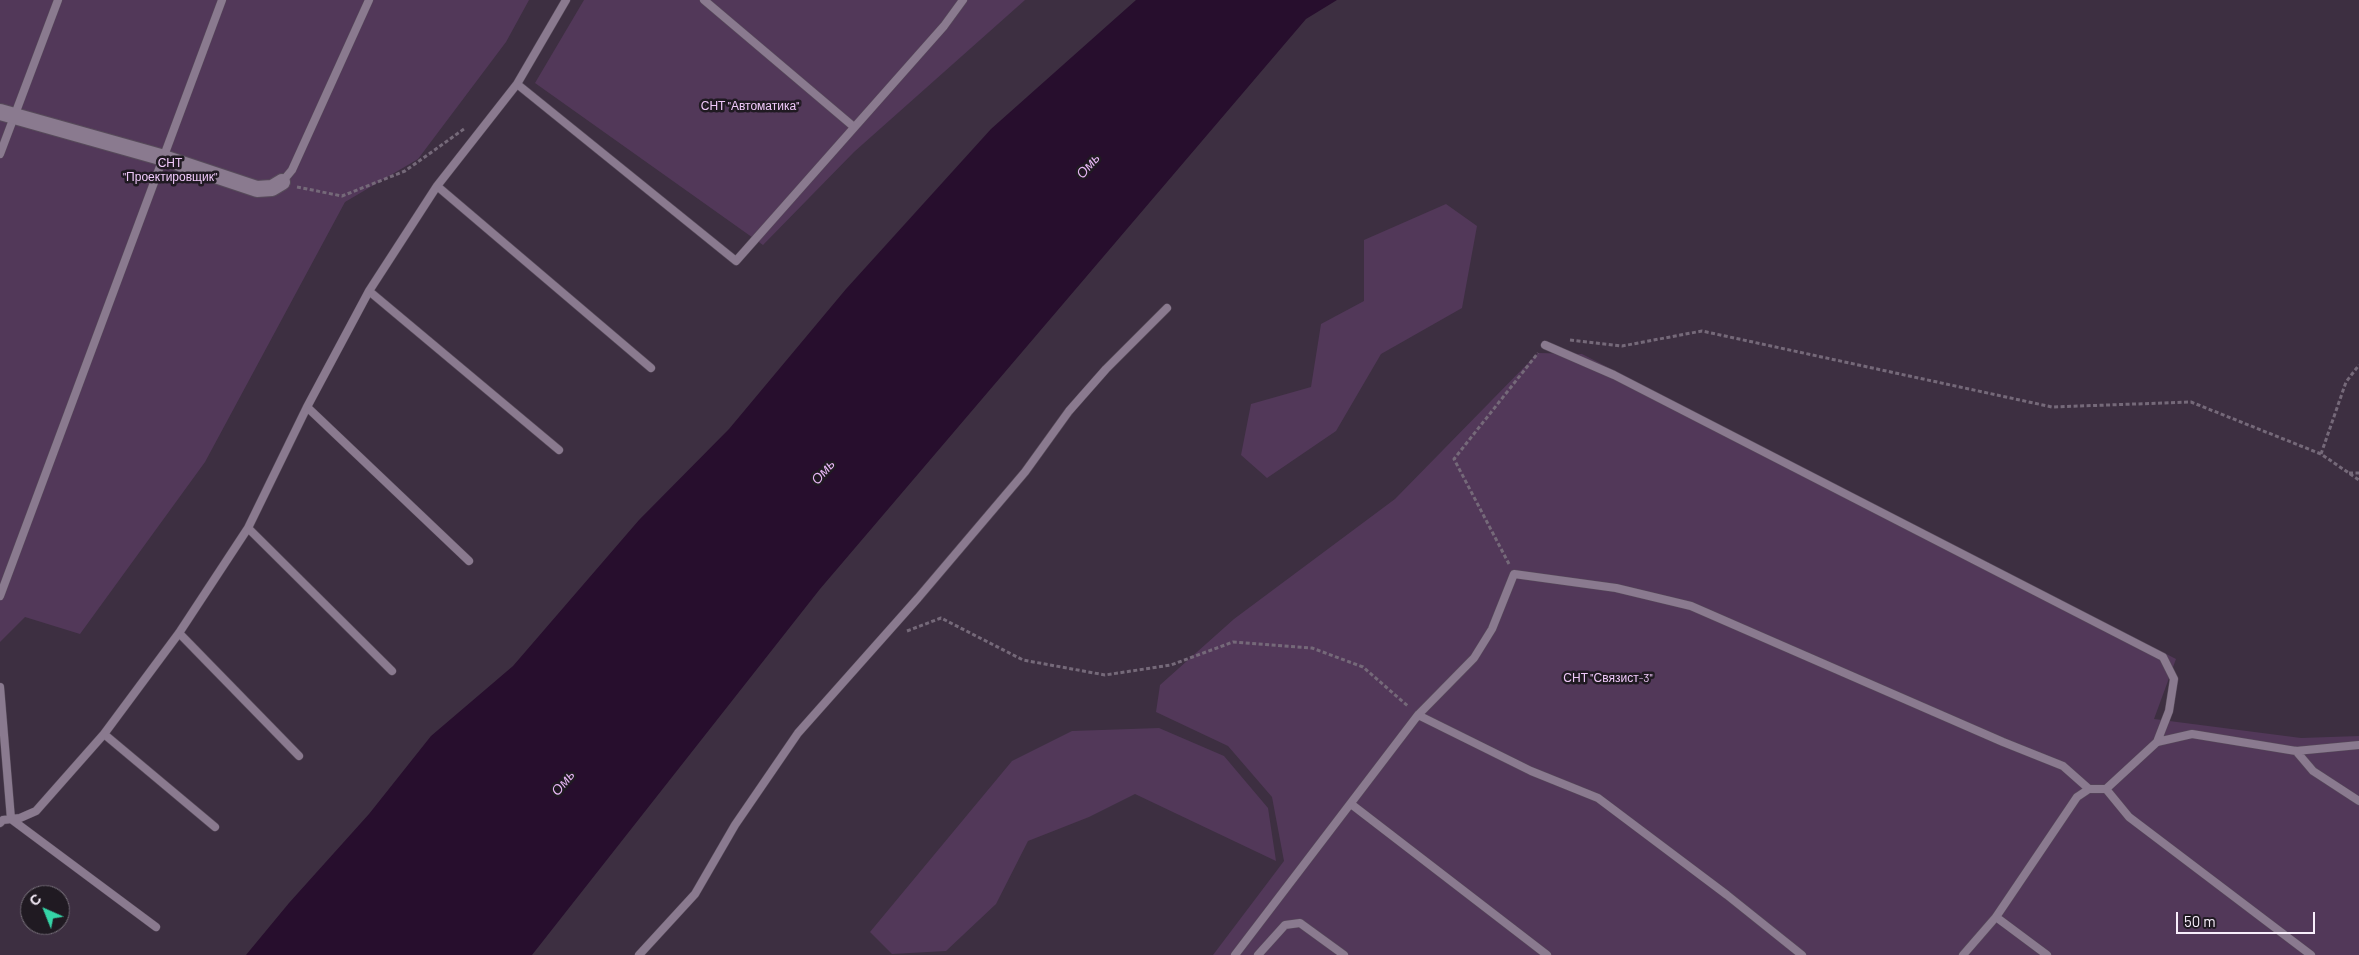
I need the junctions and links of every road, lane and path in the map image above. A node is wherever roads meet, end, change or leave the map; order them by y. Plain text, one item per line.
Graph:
1 (58, 0) edge
2 (222, 0) edge
3 (370, 0) edge
4 (566, 0) edge
5 (704, 0) edge
6 (963, 0) edge
7 (517, 84) junction
8 (7, 114) edge
9 (467, 127) dead end
10 (854, 127) junction
11 (0, 154) edge
12 (164, 158) junction
13 (282, 182) junction
14 (437, 186) junction
15 (368, 291) junction
16 (1168, 308) dead end
17 (1545, 345) junction
18 (2359, 365) edge
19 (651, 368) dead end
20 (307, 407) junction
21 (559, 450) dead end
22 (2321, 454) junction
23 (2359, 473) edge
24 (2349, 474) junction
25 (2359, 480) edge
26 (248, 528) junction
27 (469, 561) dead end
28 (1514, 574) junction
29 (0, 596) edge
30 (179, 633) junction
31 (881, 641) junction
32 (392, 671) dead end
33 (0, 687) edge
34 (1418, 716) junction
35 (104, 734) junction
36 (2158, 742) junction
37 (2359, 745) edge
38 (2296, 751) junction
39 (298, 756) dead end
40 (2089, 789) junction
41 (2106, 790) junction
42 (2359, 801) edge
43 (1351, 804) junction
44 (11, 819) junction
45 (0, 823) edge
46 (215, 827) dead end
47 (1996, 917) junction
48 (156, 927) dead end
49 (639, 955) edge
50 (1235, 955) edge
51 (1258, 955) edge
52 (1344, 955) edge
53 (1547, 955) edge
54 (1802, 955) edge
55 (1963, 955) edge
56 (2047, 955) edge
57 (2311, 955) edge

1 - 8 lane
2 - 12 lane
3 - 13 lane
4 - 7 lane
5 - 10 lane
6 - 10 lane
7 - 10 lane
7 - 14 lane
8 - 11 lane
8 - 12 street
9 - 13 path
12 - 13 street
12 - 29 lane
14 - 15 lane
14 - 19 lane
15 - 20 lane
15 - 21 lane
16 - 31 lane
17 - 22 path
17 - 28 path
17 - 36 lane
18 - 22 path
20 - 26 lane
20 - 27 lane
22 - 24 path
23 - 24 path
24 - 25 path
26 - 30 lane
26 - 32 lane
28 - 34 lane
28 - 40 lane
30 - 35 lane
30 - 39 lane
31 - 34 path
31 - 49 lane
33 - 44 lane
34 - 43 lane
34 - 54 lane
35 - 44 lane
35 - 46 lane
36 - 38 lane
36 - 41 lane
37 - 38 lane
38 - 42 lane
40 - 41 lane
40 - 47 lane
41 - 57 lane
43 - 50 lane
43 - 53 lane
44 - 45 lane
44 - 48 lane
47 - 55 lane
47 - 56 lane
51 - 52 lane

